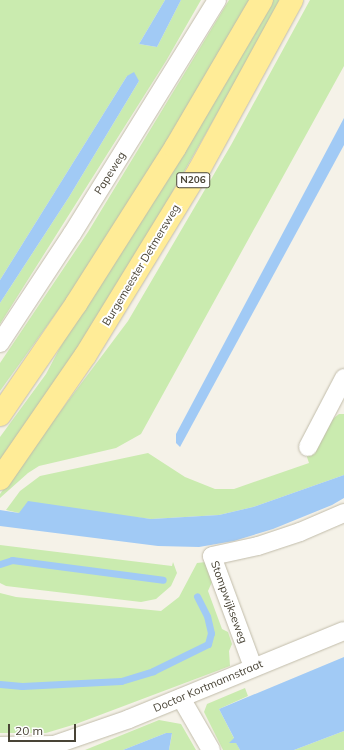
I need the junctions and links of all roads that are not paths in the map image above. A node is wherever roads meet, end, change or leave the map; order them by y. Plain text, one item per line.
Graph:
1 (217, 0) edge
2 (262, 0) edge
3 (292, 0) edge
4 (0, 343) edge
5 (344, 378) edge
6 (0, 415) edge
7 (308, 447) dead end
8 (0, 479) edge
9 (344, 512) edge
10 (344, 631) edge
11 (253, 667) junction
12 (181, 698) junction
13 (0, 746) edge
14 (211, 750) edge

1 - 4 street, Papeweg
2 - 6 main road, N206
3 - 8 main road, Burgemeester Detmersweg / N206
5 - 7 street
9 - 11 street, Stompwijkseweg
10 - 11 street, Doctor Kortmannstraat
11 - 12 street, Doctor Kortmannstraat
12 - 13 street, Doctor Kortmannstraat
12 - 14 street

